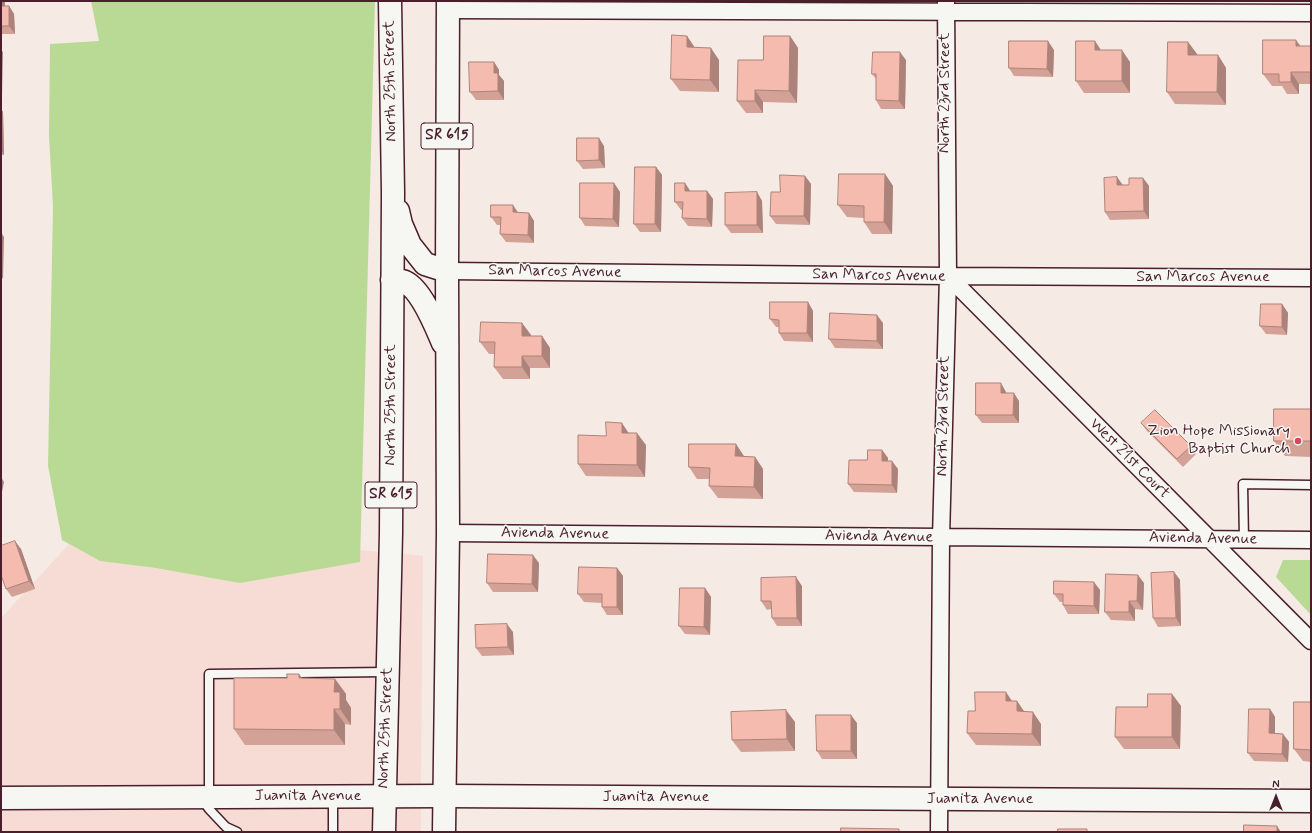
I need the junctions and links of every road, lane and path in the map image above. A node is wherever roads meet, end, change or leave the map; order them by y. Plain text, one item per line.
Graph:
1 (390, 1) edge
2 (448, 6) edge
3 (946, 6) edge
4 (1311, 13) edge
5 (393, 193) junction
6 (447, 271) junction
7 (948, 276) junction
8 (1311, 278) edge
9 (392, 280) junction
10 (447, 352) junction
11 (1311, 485) edge
12 (448, 533) junction
13 (942, 538) junction
14 (1209, 539) junction
15 (1244, 540) junction
16 (1311, 540) edge
17 (1311, 642) edge
18 (387, 672) junction
19 (384, 796) junction
20 (445, 796) junction
21 (205, 797) junction
22 (333, 797) junction
23 (1, 798) edge
24 (939, 799) junction
25 (1311, 801) edge
26 (237, 832) edge
27 (333, 832) edge
28 (384, 832) edge
29 (444, 832) edge
30 (939, 832) edge

1 - 5 main road, North 25th Street / SR 615
2 - 3 street
2 - 6 main road, SR 615
3 - 4 street
3 - 7 street, North 23rd Street
5 - 6 main road
5 - 9 main road, North 25th Street / SR 615
6 - 7 street, San Marcos Avenue
6 - 10 main road, SR 615
7 - 8 street, San Marcos Avenue
7 - 13 street, North 23rd Street
7 - 14 street, West 21st Court
9 - 10 main road
9 - 18 main road, North 25th Street / SR 615
10 - 12 main road, SR 615
11 - 15 lane
12 - 13 street, Avienda Avenue
12 - 20 main road, SR 615
13 - 14 street, Avienda Avenue
13 - 24 street, North 23rd Street
14 - 15 street, Avienda Avenue
14 - 17 street, West 21st Court
15 - 16 street, Avienda Avenue
18 - 19 main road, North 25th Street / SR 615
18 - 21 lane
19 - 20 main road, Juanita Avenue
19 - 22 main road, Juanita Avenue
19 - 28 main road, North 25th Street / SR 615
20 - 24 main road, Juanita Avenue
20 - 29 main road, SR 615
21 - 22 main road, Juanita Avenue
21 - 23 main road, Juanita Avenue
21 - 26 lane
22 - 27 lane
24 - 25 main road, Juanita Avenue
24 - 30 street, North 23rd Street

